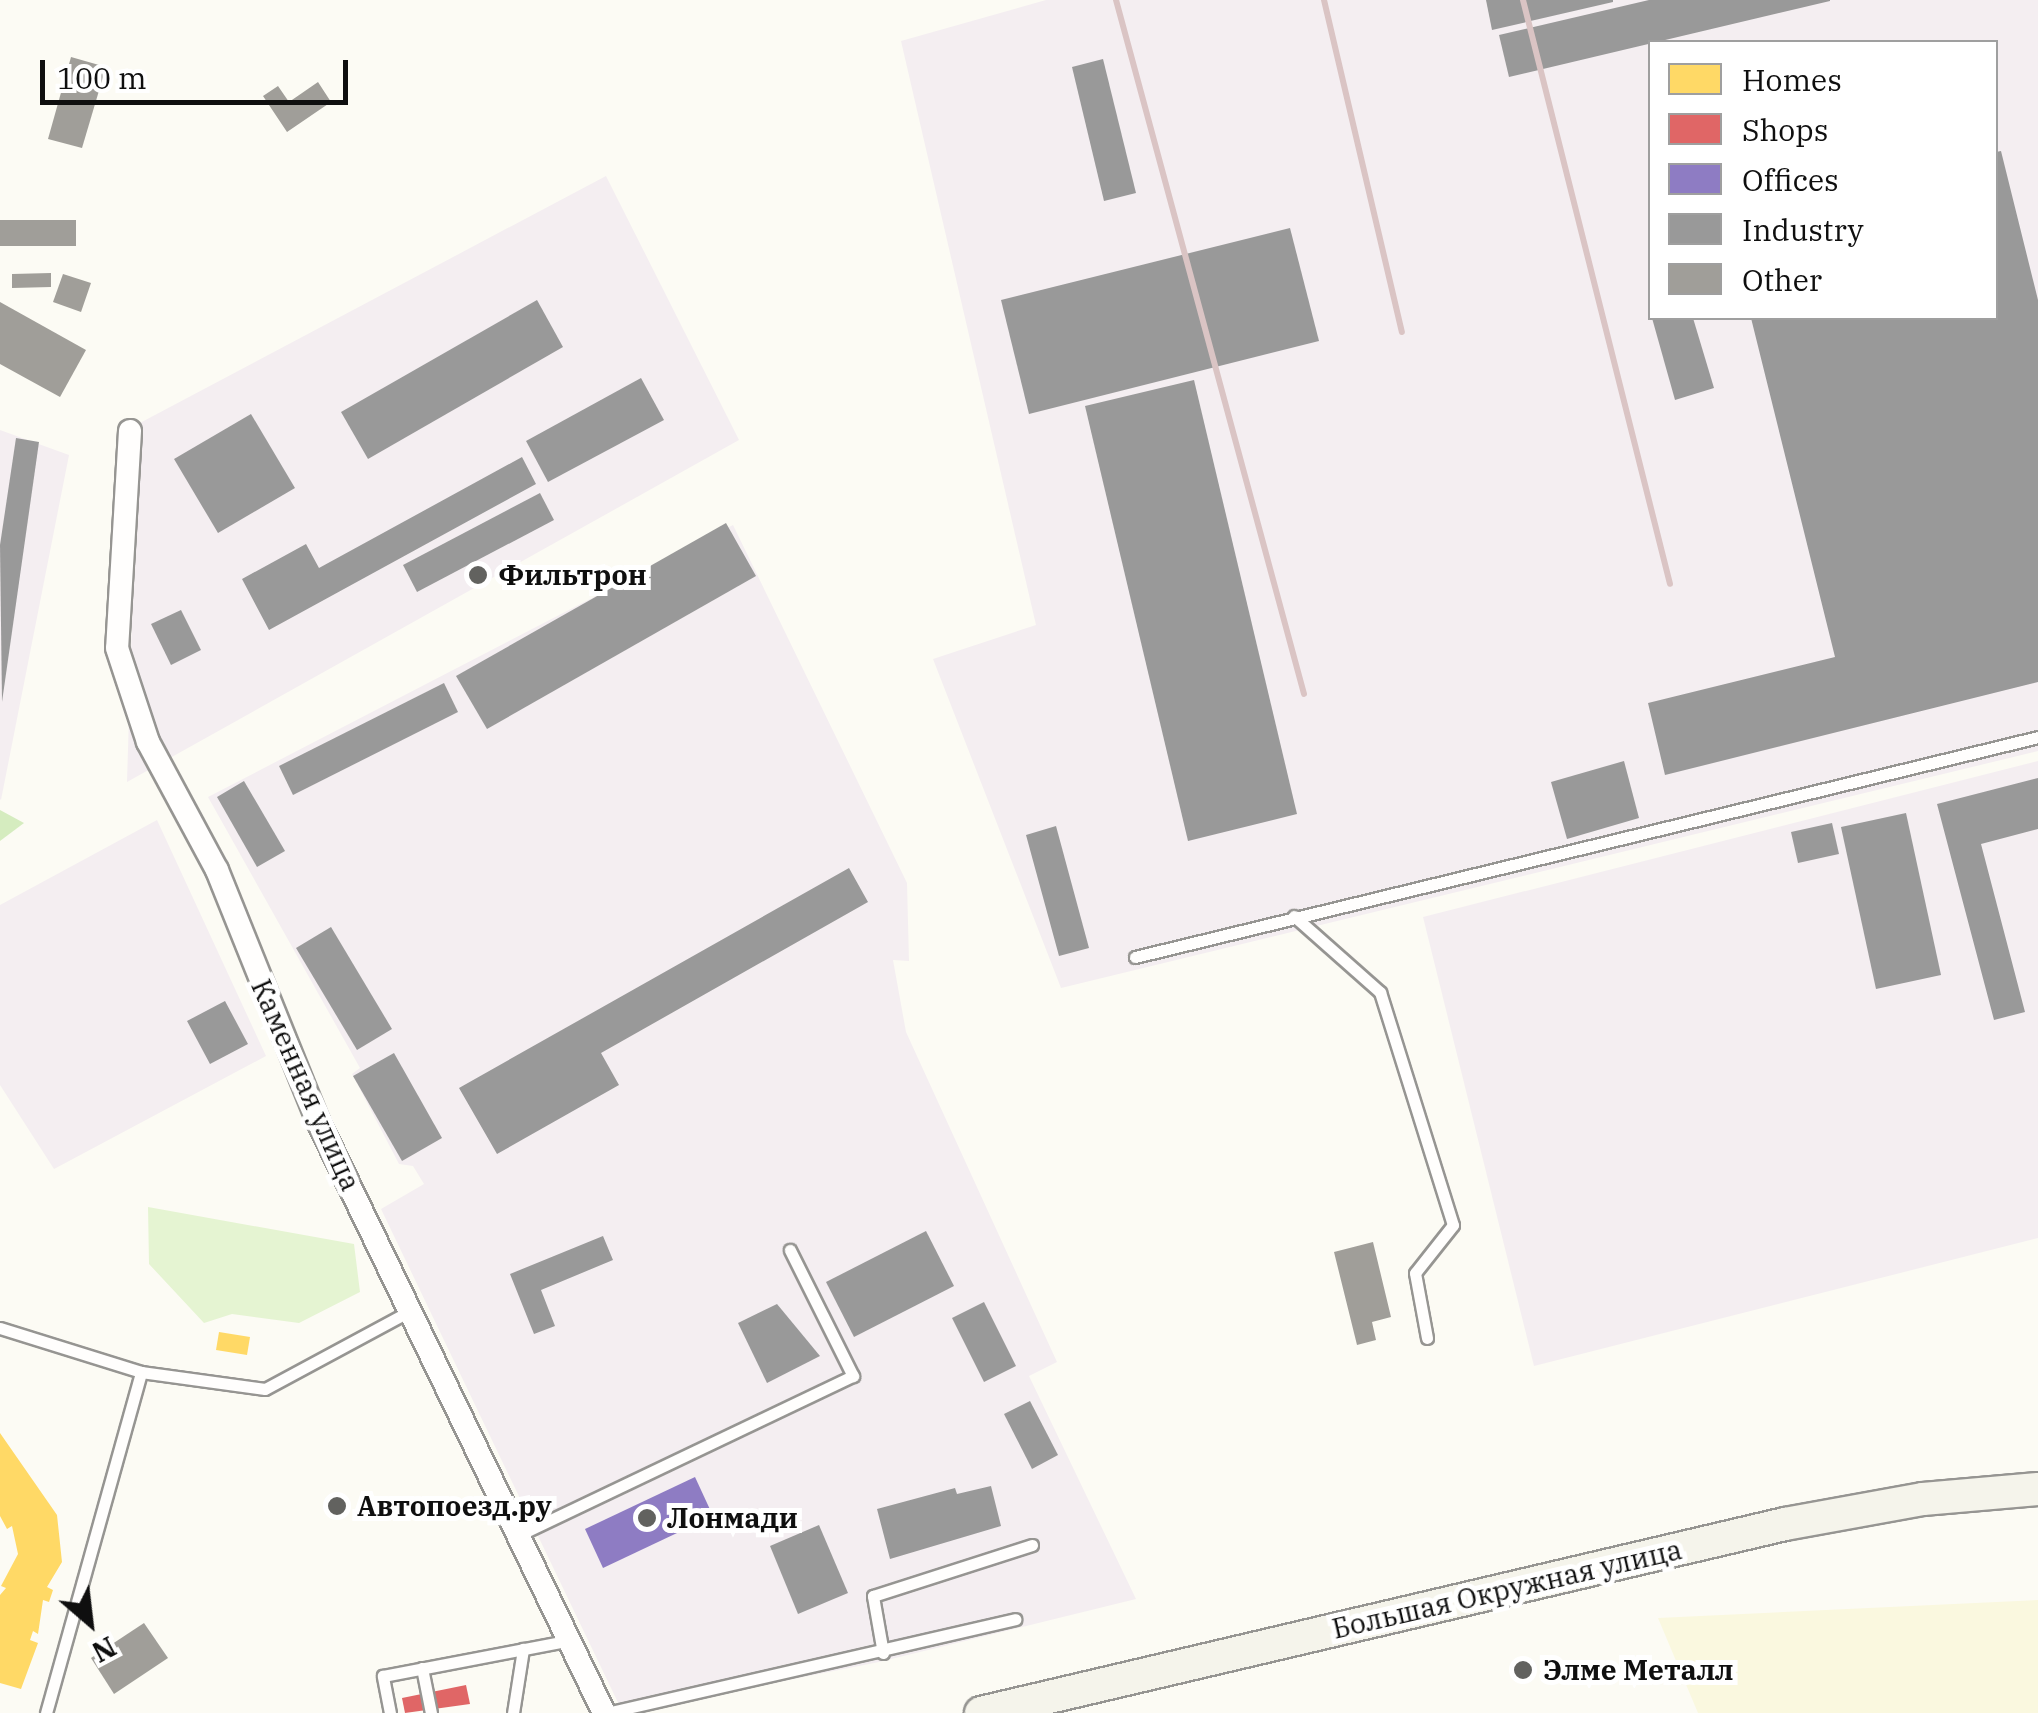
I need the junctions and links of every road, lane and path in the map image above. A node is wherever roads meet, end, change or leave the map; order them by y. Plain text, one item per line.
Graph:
1 (130, 430) dead end
2 (2038, 737) edge
3 (1294, 916) junction
4 (1135, 957) dead end
5 (790, 1250) dead end
6 (410, 1312) junction
7 (0, 1328) edge
8 (1427, 1338) dead end
9 (141, 1372) junction
10 (2038, 1489) edge
11 (519, 1535) junction
12 (1032, 1545) dead end
13 (1015, 1619) dead end
14 (571, 1640) junction
15 (523, 1649) junction
16 (883, 1653) junction
17 (422, 1668) junction
18 (46, 1713) edge
19 (390, 1713) edge
20 (431, 1713) edge
21 (513, 1713) edge
22 (605, 1713) edge
23 (981, 1713) edge

1 - 6 street, Каменная улица
2 - 3 lane
3 - 4 lane
3 - 8 lane
5 - 11 lane
6 - 9 lane
6 - 11 street, Каменная улица
7 - 9 lane
9 - 18 lane
10 - 23 main road, Большая Окружная улица
11 - 14 street, Каменная улица
12 - 16 lane
13 - 16 lane
14 - 15 lane
14 - 22 street, Каменная улица
15 - 17 lane
15 - 21 lane
16 - 22 lane
17 - 19 lane
17 - 20 lane

